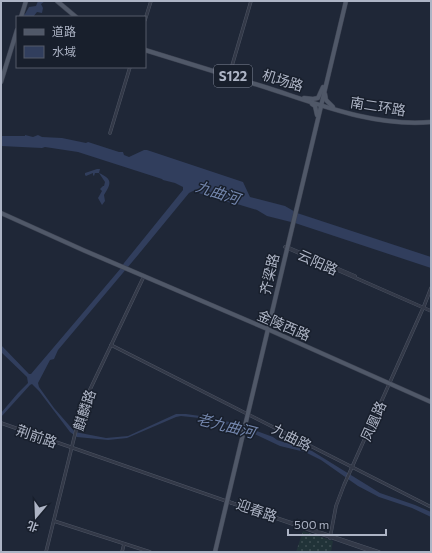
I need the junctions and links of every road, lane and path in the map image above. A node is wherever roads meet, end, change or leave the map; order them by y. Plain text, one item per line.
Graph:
1 (26, 1) edge
2 (57, 1) edge
3 (61, 1) edge
4 (151, 1) edge
5 (252, 1) edge
6 (345, 1) edge
7 (21, 16) edge
8 (75, 16) edge
9 (78, 16) edge
10 (146, 17) edge
11 (16, 33) edge
12 (146, 49) edge
13 (130, 68) edge
14 (229, 75) junction
15 (1, 82) edge
16 (324, 88) junction
17 (303, 99) junction
18 (320, 104) junction
19 (332, 108) junction
20 (318, 115) junction
21 (431, 120) edge
22 (110, 133) dead end
23 (1, 213) edge
24 (286, 247) junction
25 (144, 276) junction
26 (431, 288) edge
27 (424, 307) junction
28 (431, 310) edge
29 (267, 329) junction
30 (111, 344) junction
31 (390, 383) junction
32 (431, 402) edge
33 (246, 414) junction
34 (1, 423) edge
35 (72, 448) junction
36 (352, 467) junction
37 (226, 501) junction
38 (431, 507) edge
39 (54, 521) junction
40 (330, 537) junction
41 (124, 544) junction
42 (46, 552) edge
43 (122, 552) edge
44 (150, 552) edge
45 (214, 552) edge
46 (373, 552) edge
47 (379, 552) edge

1 - 7 main road
2 - 8 main road
3 - 9 main road
4 - 10 street
5 - 14 street
6 - 16 main road, 齐梁路
11 - 15 main road
12 - 14 main road, 机场路 / S122
13 - 22 street
14 - 17 main road, 机场路 / S122
16 - 17 main road
16 - 18 main road, 齐梁路
16 - 19 main road
17 - 18 main road, 机场路 / S122
17 - 20 main road
18 - 19 main road, 南二环路 / S122
18 - 20 main road, 齐梁路
19 - 20 main road
19 - 21 main road, 南二环路 / S122
20 - 24 main road, 齐梁路
23 - 25 main road, 金陵西路
24 - 27 street, 云阳路
24 - 29 main road, 齐梁路
25 - 29 main road, 金陵西路
25 - 30 street, 麒麟路
26 - 27 street, 凤凰路
27 - 28 street, 云阳路
27 - 31 street, 凤凰路
29 - 31 main road, 金陵西路
29 - 33 main road, 齐梁路
30 - 33 street, 九曲路
30 - 35 street, 麒麟路
31 - 32 main road, 金陵西路
31 - 36 street, 凤凰路
33 - 36 street, 九曲路
33 - 37 main road, 齐梁路
34 - 35 street, 荆前路
35 - 37 street, 迎春路
35 - 39 street, 麒麟路
36 - 38 street, 九曲路
36 - 40 street, 凤凰路
37 - 40 street, 迎春路
37 - 45 main road, 齐梁路
39 - 41 street
39 - 42 street, 麒麟路
40 - 46 street, 迎春路
40 - 47 street, 迎春路
41 - 43 street
41 - 44 street

